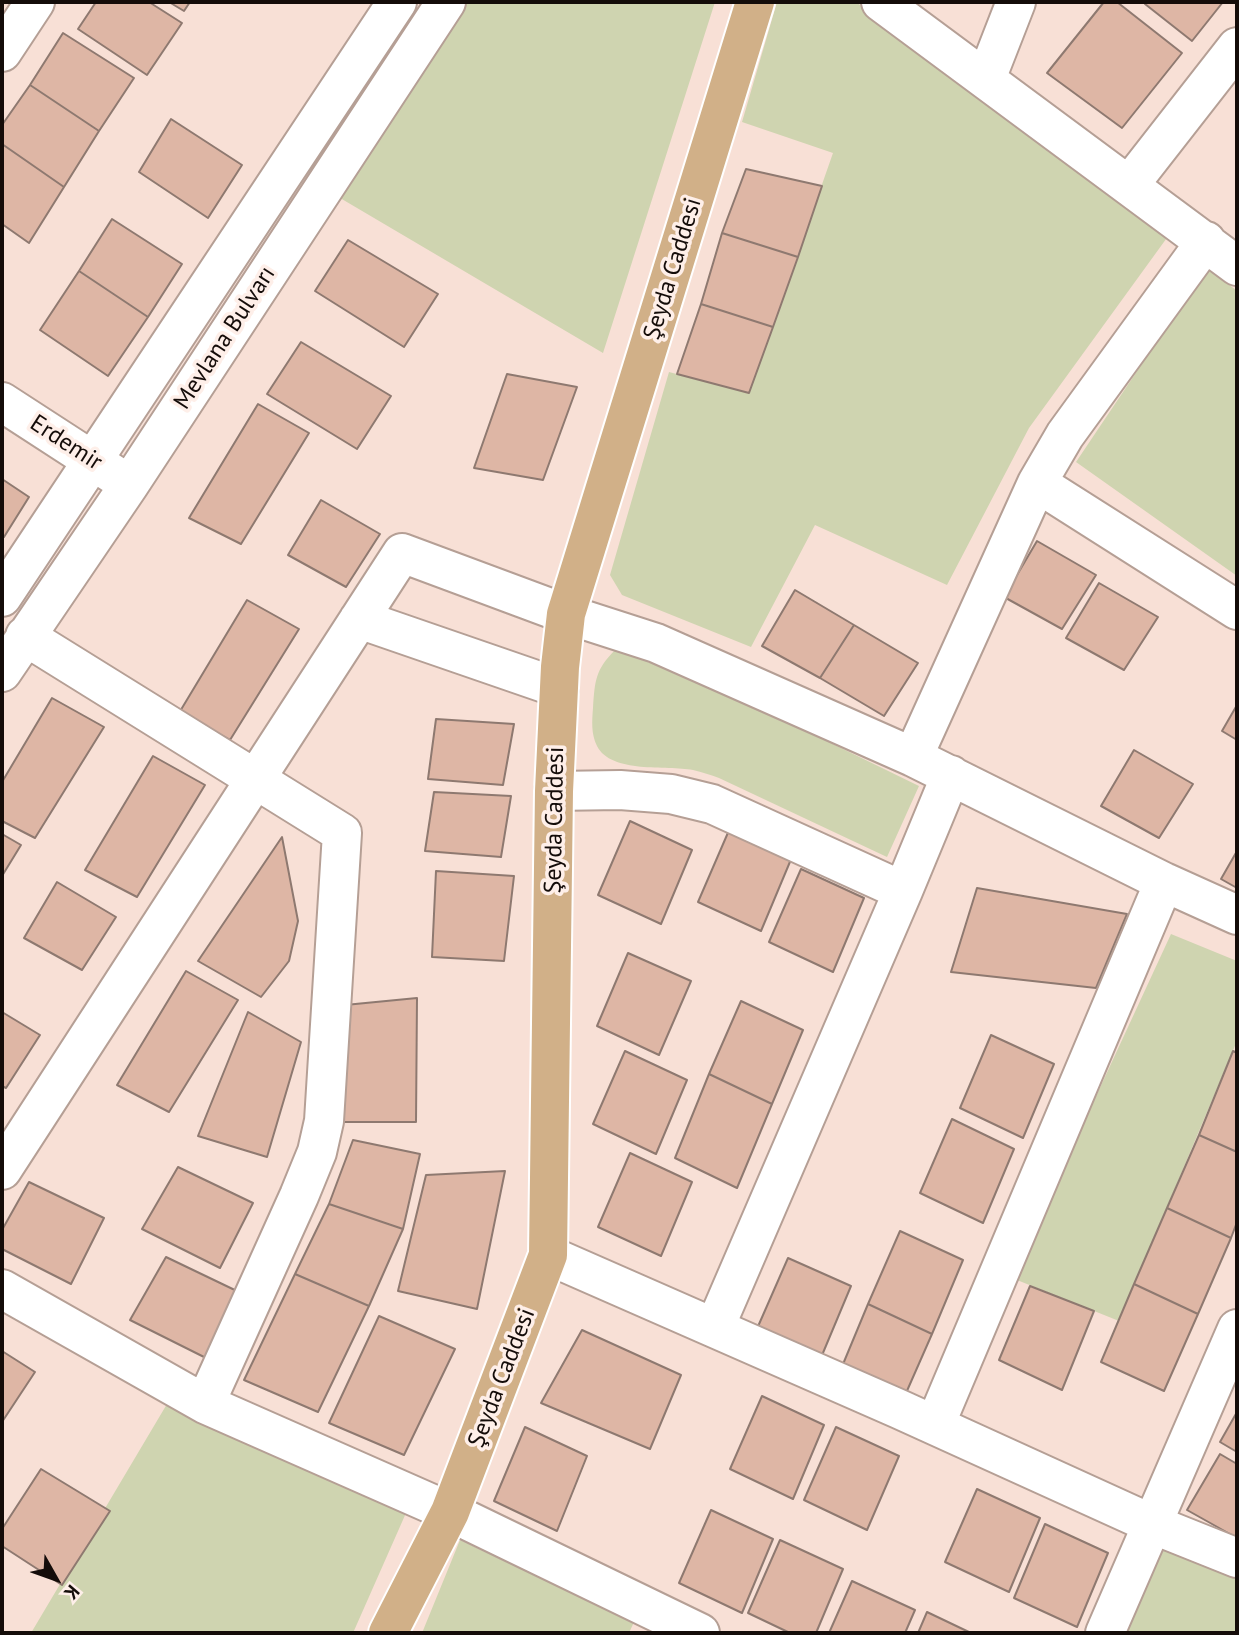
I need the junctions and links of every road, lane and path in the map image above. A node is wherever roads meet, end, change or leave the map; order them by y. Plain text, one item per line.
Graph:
1 (35, 2) edge
2 (397, 2) edge
3 (446, 2) edge
4 (755, 2) edge
5 (881, 2) edge
6 (1016, 2) edge
7 (1237, 47) edge
8 (2, 52) edge
9 (986, 79) junction
10 (1130, 184) junction
11 (1206, 241) junction
12 (1237, 266) edge
13 (2, 402) edge
14 (92, 461) junction
15 (1037, 483) junction
16 (129, 485) junction
17 (2, 597) edge
18 (1237, 610) edge
19 (566, 614) junction
20 (359, 620) junction
21 (25, 636) junction
22 (2, 672) edge
23 (559, 688) junction
24 (913, 757) junction
25 (951, 775) junction
26 (257, 779) junction
27 (554, 791) junction
28 (1164, 882) junction
29 (903, 891) junction
30 (1237, 915) edge
31 (2, 1170) edge
32 (548, 1255) junction
33 (2, 1289) edge
34 (715, 1327) junction
35 (1237, 1329) edge
36 (205, 1404) junction
37 (935, 1425) junction
38 (450, 1512) junction
39 (1152, 1524) junction
40 (1237, 1558) edge
41 (685, 1630) edge
42 (388, 1633) edge
43 (1105, 1633) edge

1 - 8 street
2 - 14 street, Mevlana Bulvarı
3 - 16 street, Mevlana Bulvarı
4 - 19 main road, Şeyda Caddesi
5 - 9 street
6 - 9 street
7 - 10 street
9 - 10 street
10 - 11 street
11 - 12 street
11 - 15 street
13 - 14 street, Erdemir
14 - 16 street, Erdemir
14 - 17 street, Mevlana Bulvarı
15 - 18 street
15 - 24 street
16 - 21 street, Mevlana Bulvarı
19 - 20 street
19 - 23 main road, Şeyda Caddesi
19 - 24 street
20 - 23 street
20 - 26 street
21 - 22 street, Mevlana Bulvarı
21 - 26 street
23 - 27 main road, Şeyda Caddesi
24 - 25 street
25 - 28 street
25 - 29 street
26 - 31 street
26 - 36 street
27 - 29 street
27 - 32 main road, Şeyda Caddesi
28 - 30 street
28 - 37 street
29 - 34 street
32 - 34 street
32 - 38 main road, Şeyda Caddesi
33 - 36 street
34 - 37 street
35 - 39 street
36 - 38 street
37 - 39 street
38 - 41 street
38 - 42 main road, Şeyda Caddesi
39 - 40 street
39 - 43 street

